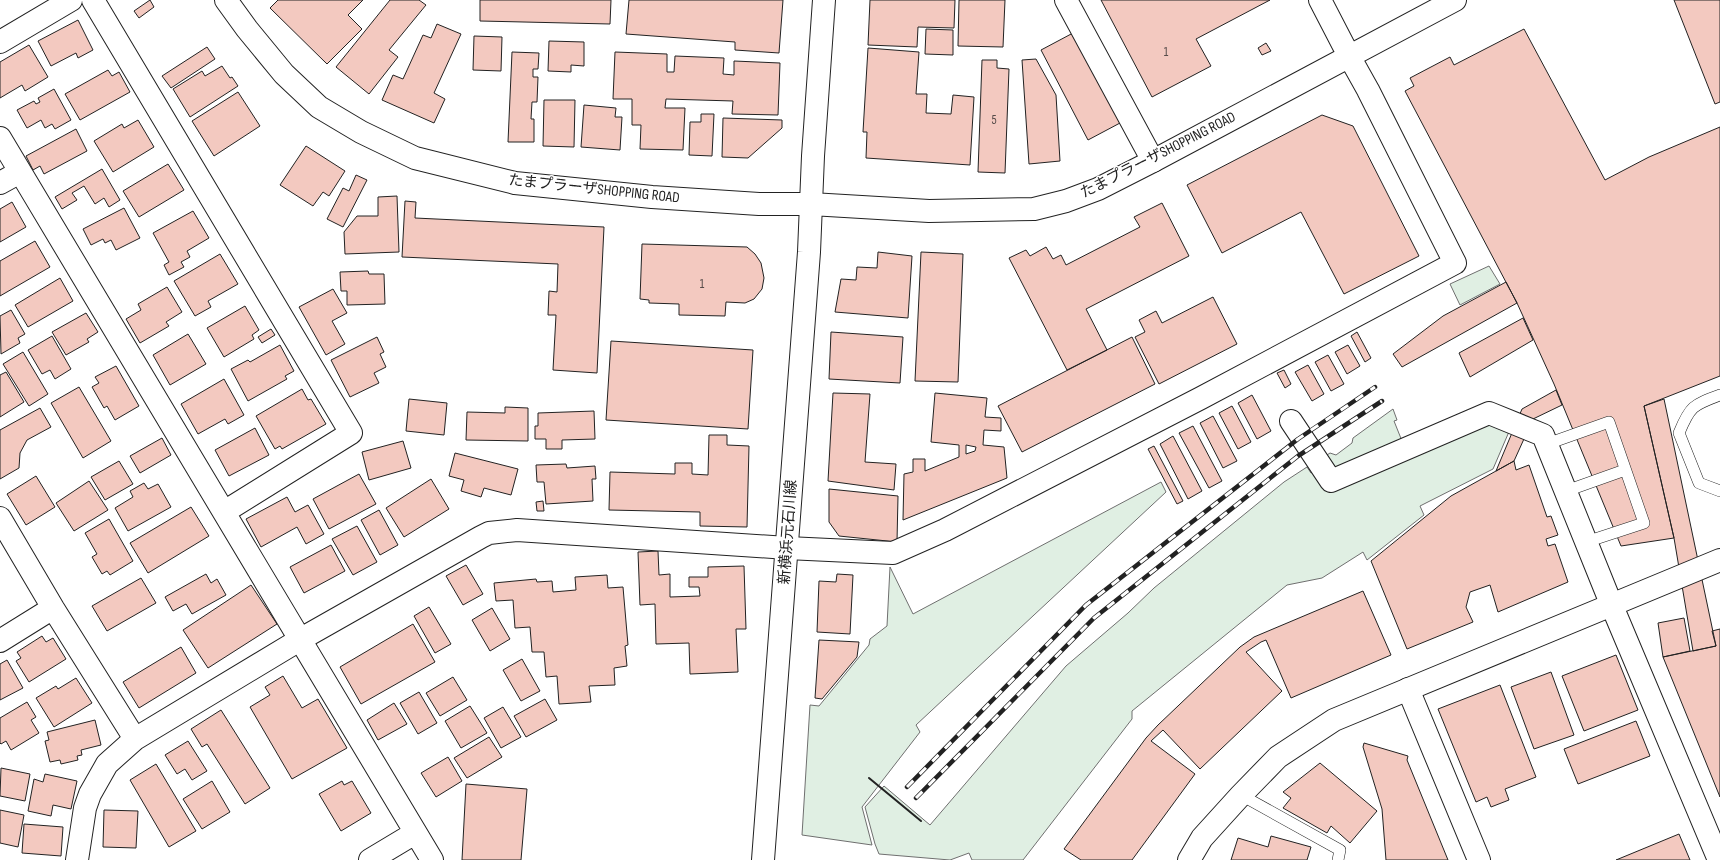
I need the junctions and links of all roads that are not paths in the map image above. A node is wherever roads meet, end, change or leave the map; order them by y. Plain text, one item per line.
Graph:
1 (71, 0) edge
2 (93, 0) edge
3 (226, 0) edge
4 (824, 0) edge
5 (1066, 0) edge
6 (1320, 0) edge
7 (1455, 0) edge
8 (0, 42) edge
9 (1349, 56) junction
10 (0, 138) edge
11 (1153, 161) junction
12 (20, 172) junction
13 (0, 183) edge
14 (811, 204) junction
15 (1720, 394) edge
16 (1291, 421) dead end
17 (1547, 444) junction
18 (1625, 470) junction
19 (1566, 491) junction
20 (1720, 491) edge
21 (224, 512) junction
22 (0, 518) edge
23 (1586, 542) junction
24 (787, 548) junction
25 (1720, 560) edge
26 (1612, 606) junction
27 (53, 608) junction
28 (301, 639) junction
29 (0, 641) edge
30 (1408, 689) junction
31 (136, 739) junction
32 (1240, 795) junction
33 (415, 833) junction
34 (77, 860) edge
35 (370, 860) edge
36 (432, 860) edge
37 (763, 860) edge
38 (1189, 860) edge
39 (1338, 860) edge
40 (1479, 860) edge
41 (1718, 860) edge

1 - 8 street
2 - 21 street
3 - 14 street, たまプラーザSHOPPING ROAD
4 - 14 street
5 - 11 street
6 - 9 street
7 - 9 street, たまプラーザSHOPPING ROAD
9 - 11 street, たまプラーザSHOPPING ROAD
9 - 24 street
10 - 12 street
11 - 14 street, たまプラーザSHOPPING ROAD
12 - 13 street
12 - 21 street
14 - 24 street, 新横浜元石川線
15 - 20 lane
16 - 17 street
17 - 18 lane
17 - 19 street
18 - 19 lane
18 - 23 lane
19 - 23 street
21 - 28 street
22 - 27 street
23 - 26 street
24 - 28 street
24 - 37 street, 新横浜元石川線
25 - 26 street
26 - 30 street
26 - 41 street
27 - 29 street
27 - 31 street
28 - 31 street
28 - 33 street
30 - 32 street
30 - 40 street
31 - 34 street
32 - 38 street
32 - 39 lane
33 - 35 street
33 - 36 street

